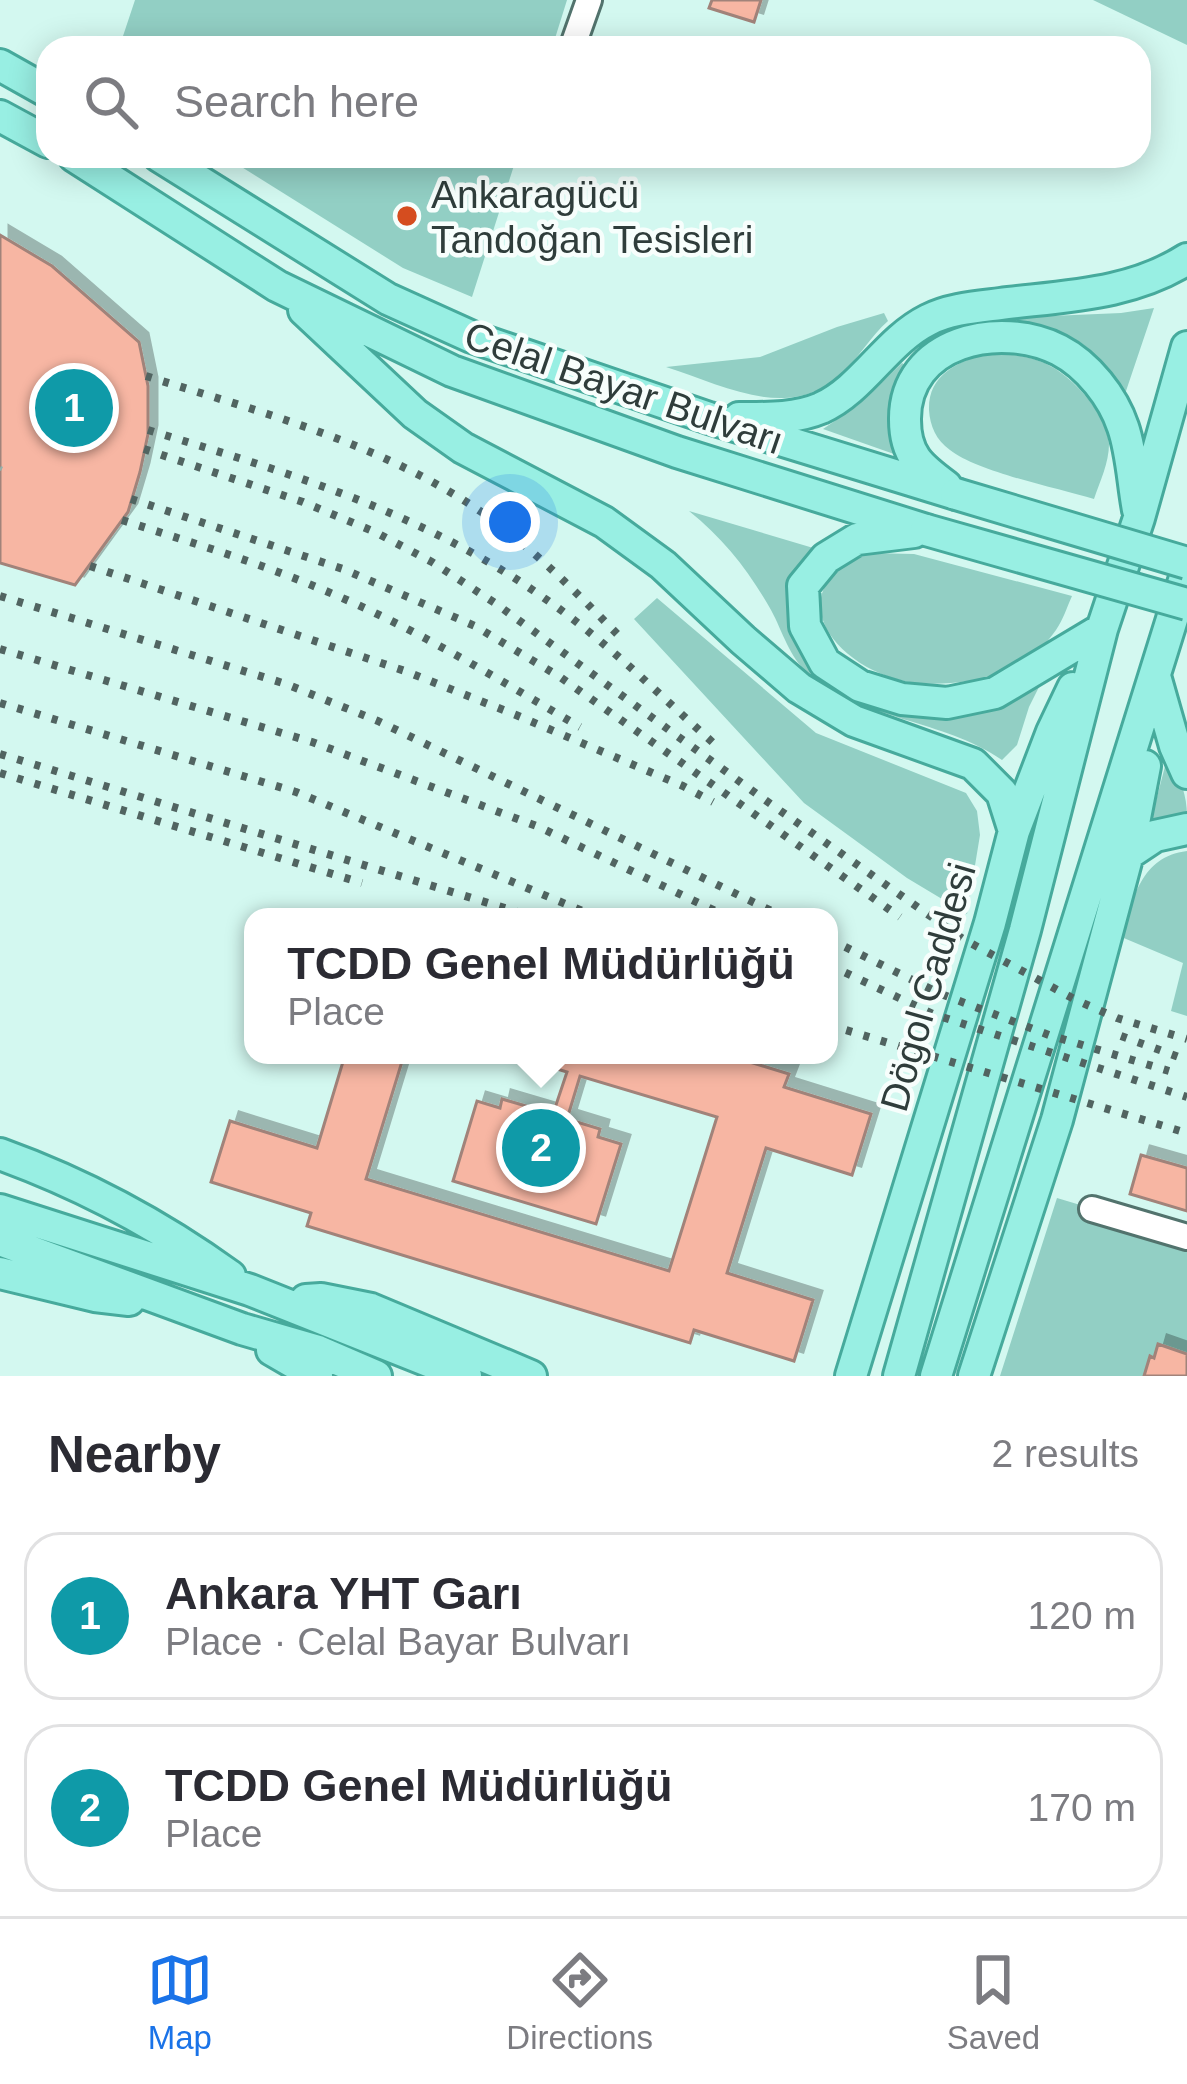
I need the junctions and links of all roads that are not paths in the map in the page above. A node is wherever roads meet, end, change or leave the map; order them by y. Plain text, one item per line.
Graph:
1 (589, 0) edge
2 (576, 36) edge
3 (0, 65) edge
4 (36, 85) edge
5 (0, 116) edge
6 (36, 136) edge
7 (93, 168) edge
8 (178, 168) edge
9 (1187, 259) edge
10 (277, 286) junction
11 (1187, 347) edge
12 (709, 418) junction
13 (956, 494) junction
14 (1139, 518) junction
15 (926, 530) junction
16 (1187, 567) edge
17 (1187, 604) edge
18 (1102, 629) junction
19 (1155, 676) junction
20 (1187, 772) edge
21 (1187, 829) edge
22 (1014, 831) junction
23 (1128, 854) junction
24 (0, 1154) edge
25 (1092, 1209) dead end
26 (0, 1210) edge
27 (1187, 1238) edge
28 (0, 1240) edge
29 (0, 1273) edge
30 (264, 1295) junction
31 (180, 1305) junction
32 (318, 1364) edge
33 (376, 1376) edge
34 (466, 1376) edge
35 (531, 1376) edge
36 (850, 1376) edge
37 (899, 1376) edge
38 (936, 1376) edge
39 (974, 1376) edge

1 - 2 street
3 - 4 main road
5 - 6 main road
7 - 10 main road, Celal Bayar Bulvarı
8 - 12 main road, Celal Bayar Bulvarı
9 - 12 main road
10 - 15 main road, Celal Bayar Bulvarı
10 - 22 main road
11 - 14 main road, Dögol Caddesi
12 - 13 main road, Celal Bayar Bulvarı
13 - 14 main road
13 - 16 main road, Celal Bayar Bulvarı, bridge
14 - 18 main road, Dögol Caddesi
15 - 17 main road, Celal Bayar Bulvarı, bridge
15 - 18 main road
16 - 19 main road
18 - 22 main road, Dögol Caddesi
18 - 37 main road, Dögol Caddesi
19 - 20 main road
19 - 23 main road
19 - 38 main road
21 - 23 main road
22 - 36 main road, Dögol Caddesi
23 - 39 main road
24 - 30 main road
25 - 27 street
26 - 30 main road
28 - 31 main road
29 - 31 main road
30 - 34 main road
30 - 35 main road
31 - 32 main road
32 - 33 main road

